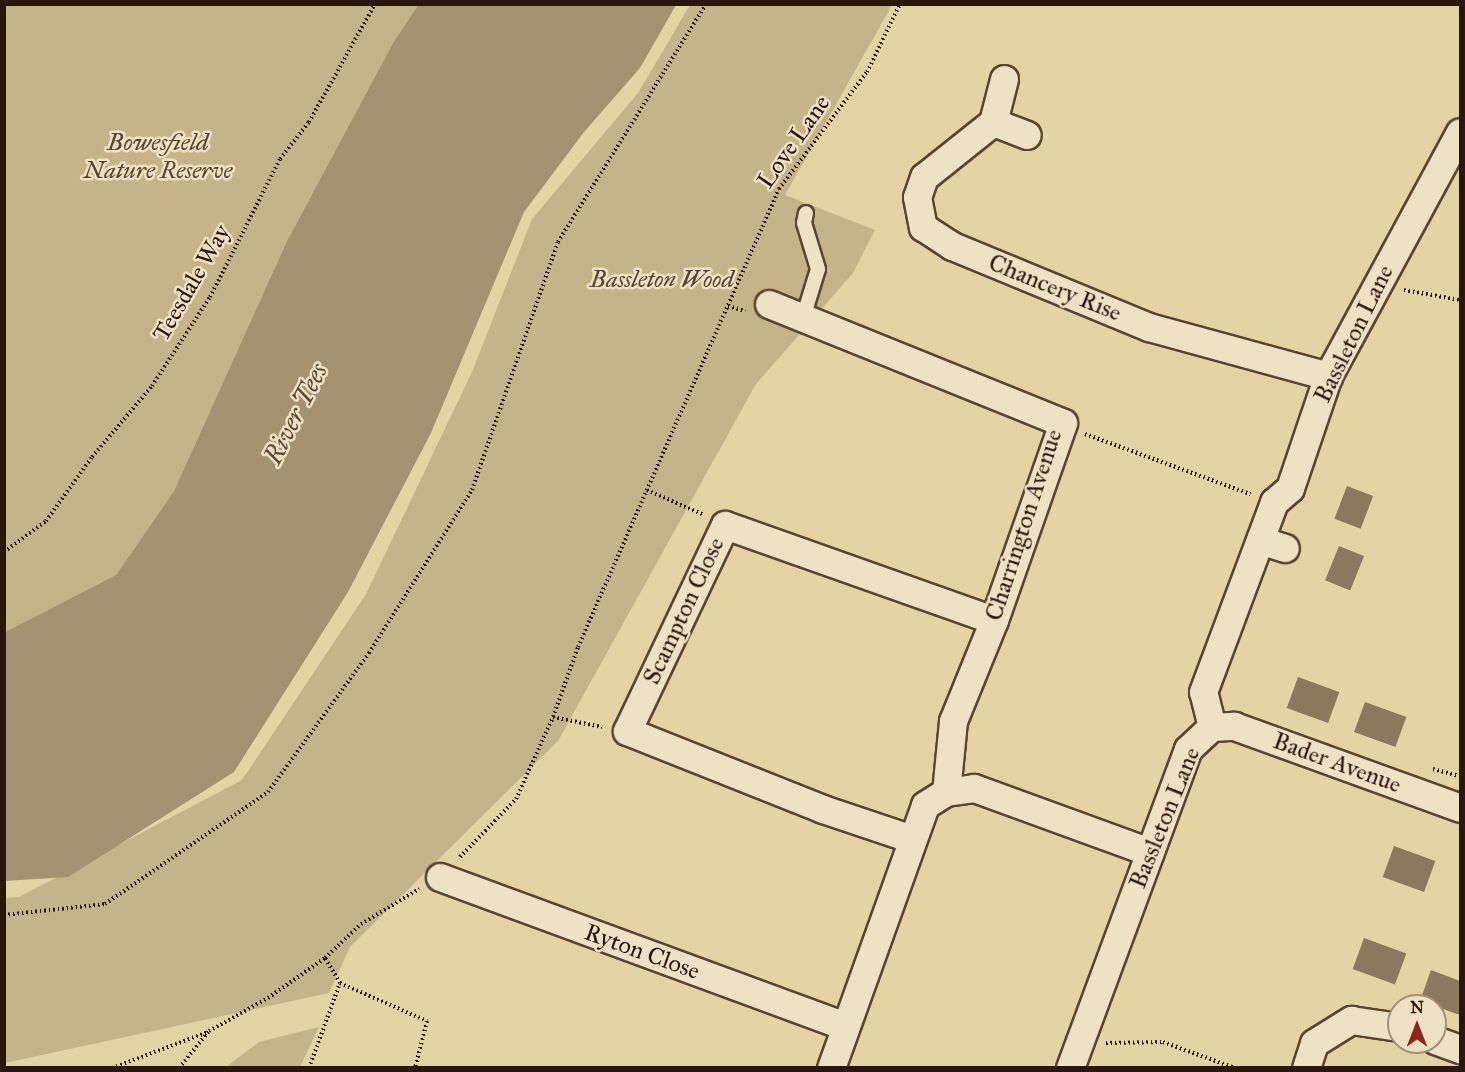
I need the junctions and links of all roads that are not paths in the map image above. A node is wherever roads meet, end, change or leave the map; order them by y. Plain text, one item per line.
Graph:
1 (1004, 79) dead end
2 (993, 122) junction
3 (1461, 132) edge
4 (1027, 135) dead end
5 (806, 213) dead end
6 (769, 304) dead end
7 (803, 318) junction
8 (1328, 376) junction
9 (1260, 540) junction
10 (1285, 548) dead end
11 (994, 620) junction
12 (1212, 727) junction
13 (946, 792) junction
14 (1461, 808) edge
15 (912, 839) junction
16 (1150, 852) junction
17 (440, 877) road end
18 (1387, 1025) edge
19 (844, 1026) junction
20 (1074, 1055) edge
21 (831, 1068) edge
22 (1306, 1068) edge

1 - 2 street
2 - 4 street
2 - 8 street, Chancery Rise
3 - 8 street, Bassleton Lane
5 - 7 lane
6 - 7 street, Charrington Avenue
7 - 11 street, Charrington Avenue
8 - 9 street, Bassleton Lane
9 - 10 street
9 - 12 street, Bassleton Lane
11 - 13 street, Charrington Avenue
11 - 15 street, Scampton Close
12 - 14 street, Bader Avenue
12 - 16 street, Bassleton Lane
13 - 15 street
13 - 16 street
15 - 19 street
16 - 20 street, Bassleton Lane
17 - 19 street, Ryton Close
18 - 22 street
19 - 21 street

